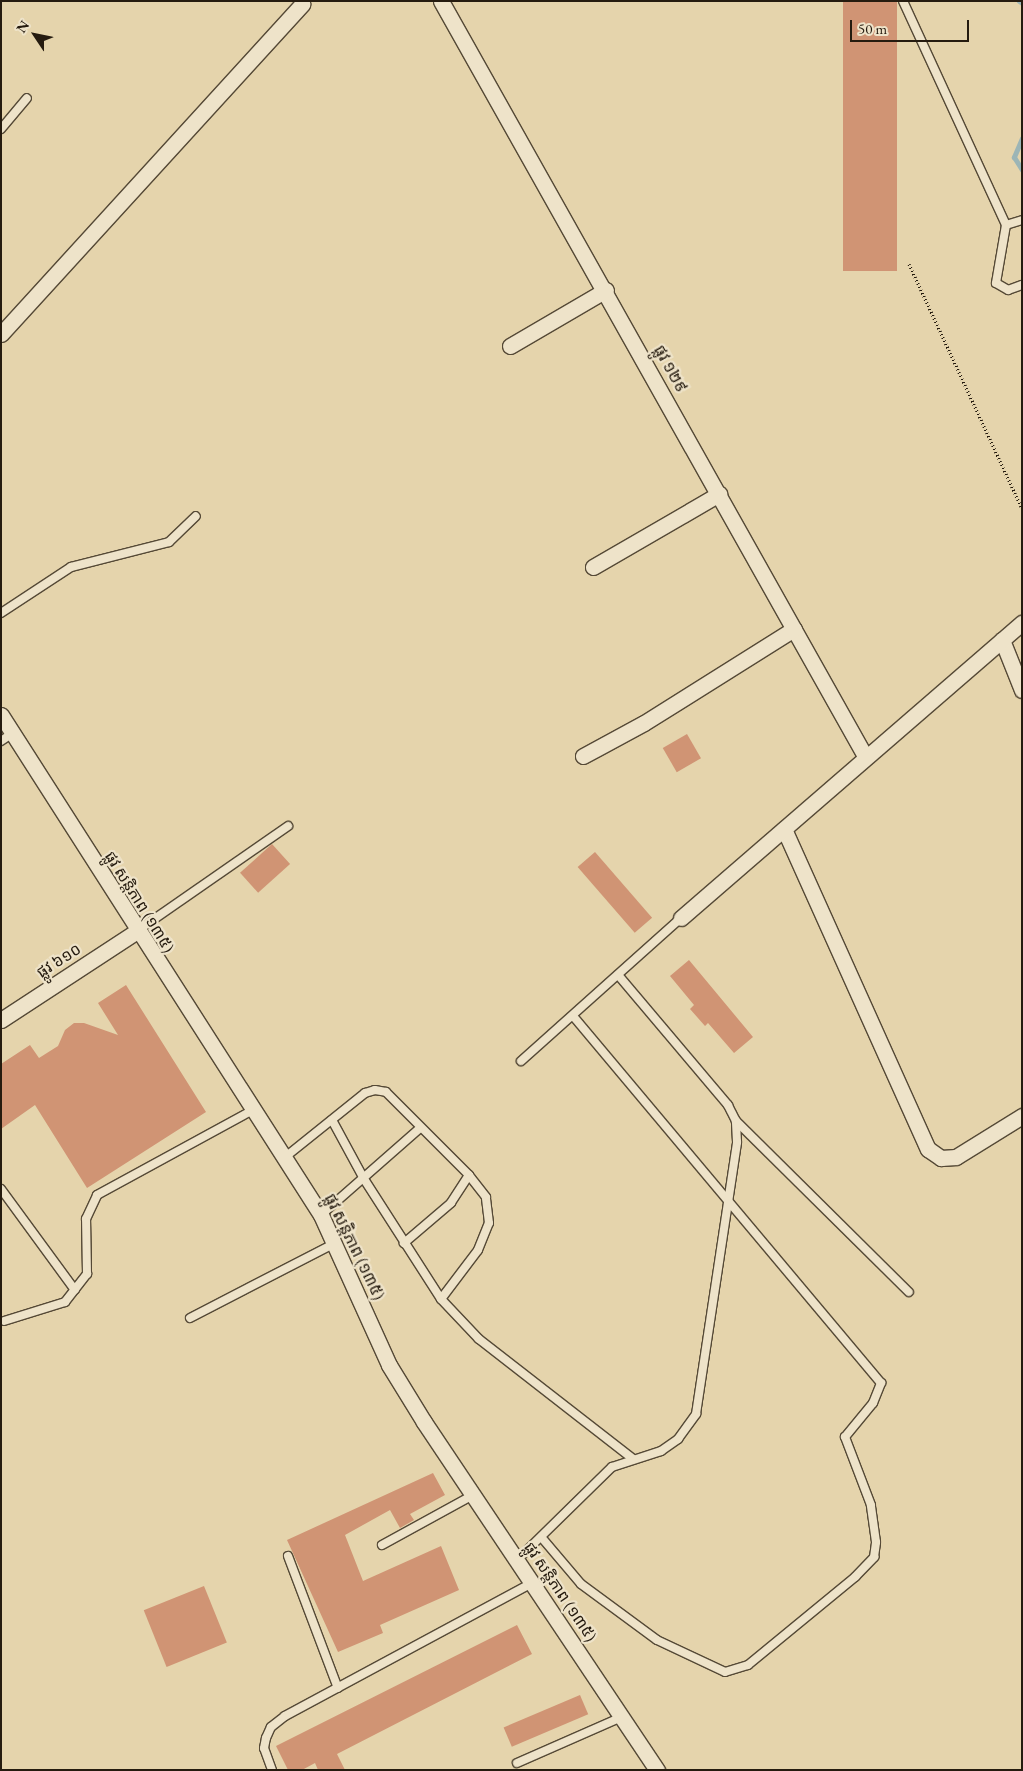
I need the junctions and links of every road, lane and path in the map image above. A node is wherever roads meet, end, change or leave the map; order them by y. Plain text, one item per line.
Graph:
1 (441, 1) edge
2 (903, 1) edge
3 (302, 4) dead end
4 (27, 98) dead end
5 (1, 129) edge
6 (1022, 220) edge
7 (1006, 225) junction
8 (909, 264) dead end
9 (1022, 285) edge
10 (606, 290) junction
11 (1, 334) edge
12 (510, 346) dead end
13 (719, 494) junction
14 (1022, 508) edge
15 (196, 516) dead end
16 (593, 567) dead end
17 (1, 613) edge
18 (1022, 623) edge
19 (794, 629) junction
20 (1002, 640) junction
21 (1022, 690) edge
22 (1, 715) edge
23 (7, 737) edge
24 (583, 756) dead end
25 (865, 756) junction
26 (288, 826) dead end
27 (784, 829) junction
28 (682, 918) joint
29 (137, 931) junction
30 (618, 975) junction
31 (573, 1016) junction
32 (1, 1020) edge
33 (521, 1061) dead end
34 (253, 1110) junction
35 (1022, 1116) edge
36 (332, 1120) junction
37 (736, 1121) junction
38 (419, 1129) junction
39 (284, 1158) junction
40 (469, 1176) junction
41 (364, 1179) junction
42 (1, 1189) edge
43 (728, 1197) junction
44 (321, 1215) junction
45 (335, 1243) junction
46 (404, 1243) junction
47 (74, 1290) junction
48 (909, 1292) dead end
49 (441, 1299) junction
50 (190, 1318) dead end
51 (4, 1321) dead end
52 (633, 1459) junction
53 (473, 1495) junction
54 (542, 1538) junction
55 (382, 1545) dead end
56 (288, 1556) dead end
57 (517, 1560) junction
58 (532, 1583) junction
59 (338, 1688) junction
60 (622, 1717) junction
61 (517, 1764) dead end
62 (272, 1770) edge
63 (657, 1770) edge

1 - 10 street, ផ្លូវ ១២៩
2 - 7 lane
3 - 11 street
4 - 5 lane
6 - 7 lane
7 - 9 lane
8 - 14 path
10 - 12 street
10 - 13 street, ផ្លូវ ១២៩
13 - 16 street
13 - 19 street, ផ្លូវ ១២៩
15 - 17 lane
18 - 20 street
19 - 24 street
19 - 25 street, ផ្លូវ ១២៩
20 - 21 street
20 - 25 street
22 - 23 street, ផ្លូវ សន្តិភាព (១៣៥)
23 - 29 street, ផ្លូវ សន្តិភាព (១៣៥)
25 - 27 street
26 - 29 lane
27 - 28 street
27 - 35 street
28 - 30 lane
29 - 32 street, ផ្លូវ ៦១០
29 - 34 street, ផ្លូវ សន្តិភាព (១៣៥)
30 - 31 lane
30 - 37 lane
31 - 33 lane
31 - 43 lane
34 - 39 street, ផ្លូវ សន្តិភាព (១៣៥)
34 - 47 lane
36 - 38 lane
36 - 39 lane
36 - 41 lane
37 - 43 lane
37 - 48 lane
38 - 40 lane
38 - 41 lane
39 - 44 street, ផ្លូវ សន្តិភាព (១៣៥)
40 - 46 lane
40 - 49 lane
41 - 44 lane
41 - 46 lane
42 - 47 lane
43 - 52 lane
43 - 54 lane
44 - 45 street, ផ្លូវ សន្តិភាព (១៣៥)
45 - 50 lane
45 - 53 street, ផ្លូវ សន្តិភាព (១៣៥)
46 - 49 lane
47 - 51 lane
49 - 52 lane
52 - 54 lane
53 - 55 lane
53 - 57 street, ផ្លូវ សន្តិភាព (១៣៥)
54 - 57 lane
56 - 59 lane
57 - 58 street, ផ្លូវ សន្តិភាព (១៣៥)
58 - 59 lane
58 - 60 street, ផ្លូវ សន្តិភាព (១៣៥)
59 - 62 lane
60 - 61 lane
60 - 63 street, ផ្លូវ សន្តិភាព (១៣៥)

